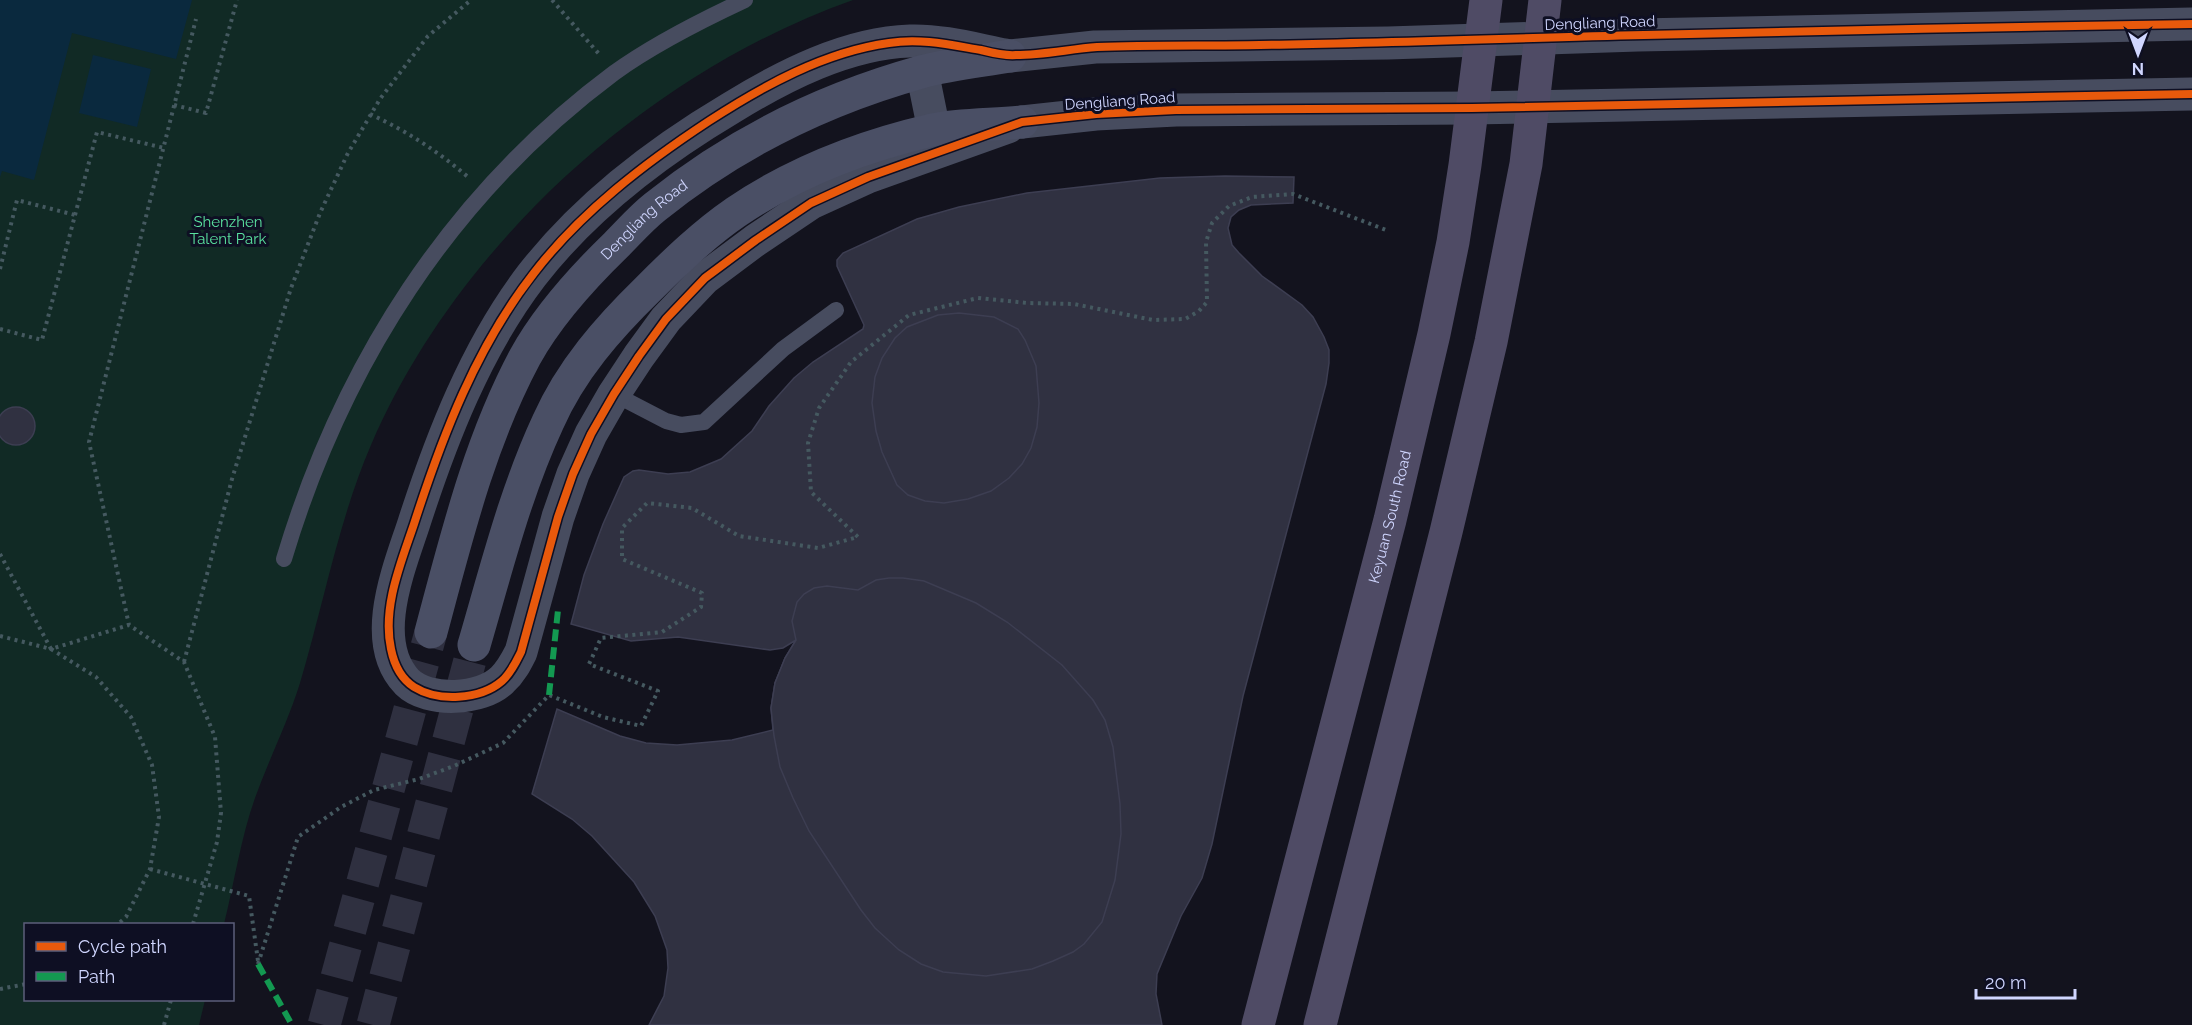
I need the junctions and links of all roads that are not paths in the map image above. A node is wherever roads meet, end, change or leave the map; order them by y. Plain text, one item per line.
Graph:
1 (745, 0) edge
2 (1486, 0) edge
3 (1545, 0) edge
4 (2192, 24) edge
5 (1542, 38) junction
6 (1482, 40) junction
7 (1010, 56) junction
8 (922, 71) junction
9 (2192, 93) edge
10 (1533, 106) junction
11 (1472, 108) junction
12 (1022, 122) junction
13 (934, 130) junction
14 (836, 310) dead end
15 (614, 394) junction
16 (284, 559) dead end
17 (431, 632) tunnel mouth
18 (474, 645) tunnel mouth
19 (1258, 1025) edge
20 (1320, 1025) edge

1 - 16 lane
2 - 6 main road, Keyuan South Road
3 - 5 main road
4 - 5 street, Dengliang Road
5 - 6 street, Dengliang Road
5 - 10 main road
6 - 7 street, Dengliang Road
6 - 11 main road, Keyuan South Road
7 - 8 main road, Dengliang Road
7 - 15 street
8 - 13 street
8 - 17 main road, Dengliang Road
9 - 10 street, Dengliang Road
10 - 11 street, Dengliang Road
10 - 20 main road
11 - 12 street, Dengliang Road
11 - 19 main road, Keyuan South Road
12 - 13 main road, Dengliang Road
12 - 15 street
13 - 18 main road, Dengliang Road
14 - 15 lane

